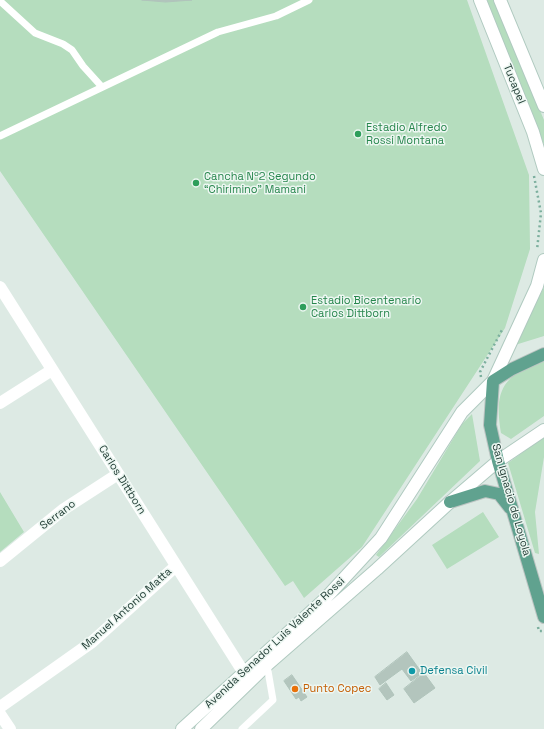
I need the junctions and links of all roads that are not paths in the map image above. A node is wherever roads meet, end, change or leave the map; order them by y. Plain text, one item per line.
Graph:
1 (309, 0) edge
2 (480, 0) edge
3 (500, 0) edge
4 (0, 1) edge
5 (102, 87) junction
6 (541, 89) edge
7 (544, 106) edge
8 (0, 136) edge
9 (544, 168) edge
10 (544, 260) edge
11 (0, 287) edge
12 (544, 354) edge
13 (52, 370) junction
14 (493, 381) junction
15 (0, 403) edge
16 (544, 430) edge
17 (498, 461) junction
18 (118, 474) junction
19 (450, 502) junction
20 (516, 516) junction
21 (0, 561) edge
22 (176, 566) junction
23 (544, 617) edge
24 (267, 665) junction
25 (244, 673) junction
26 (0, 708) edge
27 (0, 714) edge
28 (10, 729) edge
29 (182, 729) edge
30 (201, 729) edge
31 (242, 729) edge

1 - 5 lane
2 - 9 main road, Tucapel
3 - 6 main road, Tucapel
4 - 5 lane
5 - 8 lane
6 - 7 main road, Tucapel
10 - 14 main road
11 - 13 main road, Carlos Dittborn
12 - 14 main road
13 - 15 main road
13 - 18 main road, Carlos Dittborn
14 - 17 main road, San Ignacio de Loyola
14 - 25 main road, Avenida Senador Luis Valente Rossi
16 - 17 main road, Avenida Senador Luis Valente Rossi
17 - 19 main road, Avenida Senador Luis Valente Rossi
17 - 20 main road, San Ignacio de Loyola
18 - 21 main road, Serrano
18 - 22 main road, Carlos Dittborn
19 - 20 main road
19 - 24 main road, Avenida Senador Luis Valente Rossi
20 - 23 main road, San Ignacio de Loyola
22 - 25 main road, Carlos Dittborn
22 - 26 main road, Manuel Antonio Matta
24 - 30 main road, Avenida Senador Luis Valente Rossi
24 - 31 lane
25 - 29 main road, Avenida Senador Luis Valente Rossi
27 - 28 main road

